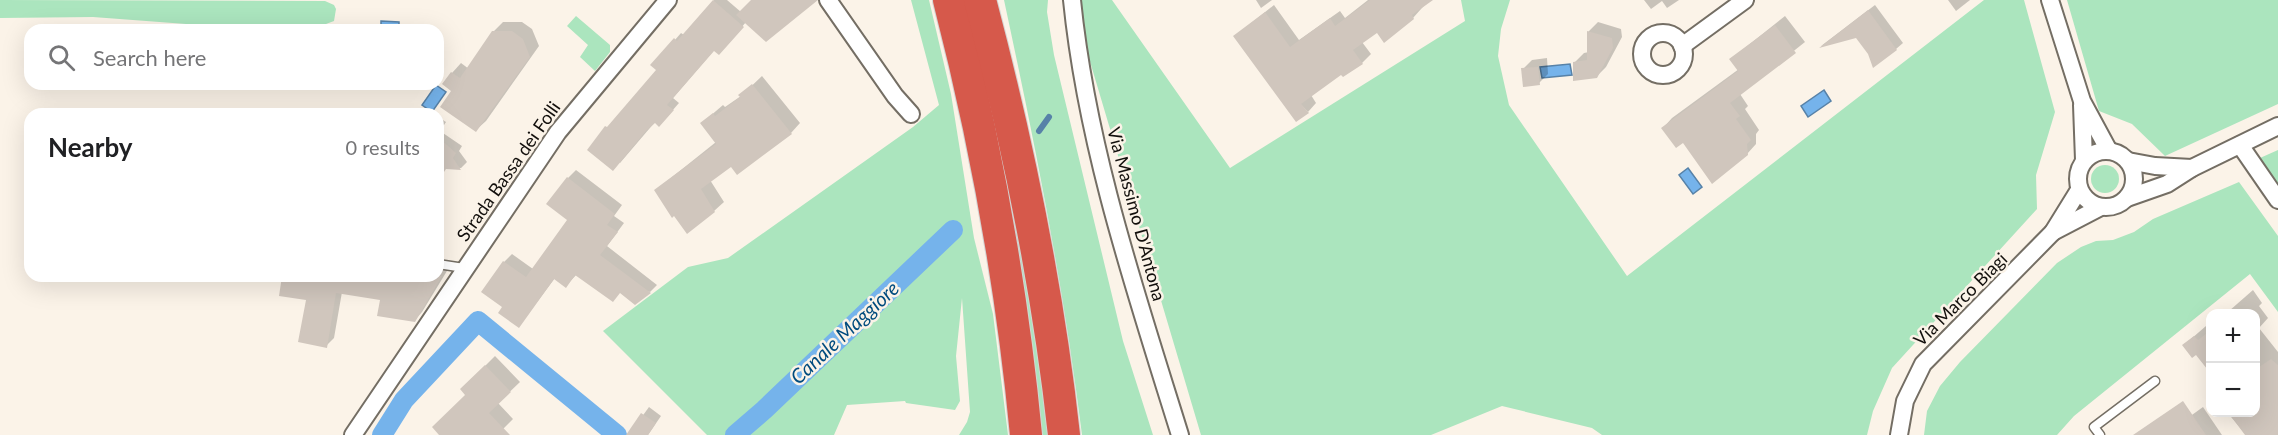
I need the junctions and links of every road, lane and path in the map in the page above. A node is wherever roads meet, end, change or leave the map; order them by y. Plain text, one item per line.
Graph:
1 (668, 0) edge
2 (828, 0) edge
3 (949, 0) edge
4 (980, 0) edge
5 (1072, 0) edge
6 (1745, 0) edge
7 (2050, 0) edge
8 (1682, 46) dead end
9 (2082, 101) junction
10 (911, 114) dead end
11 (2278, 126) edge
12 (2240, 145) junction
13 (2109, 151) junction
14 (2084, 160) junction
15 (2128, 162) junction
16 (2192, 168) junction
17 (2079, 190) junction
18 (2127, 198) junction
19 (2278, 200) edge
20 (2101, 207) junction
21 (2053, 232) junction
22 (444, 265) edge
23 (464, 268) junction
24 (2155, 381) dead end
25 (1025, 427) edge
26 (353, 435) edge
27 (1064, 435) edge
28 (1180, 435) edge
29 (1899, 435) edge
30 (2100, 435) edge

1 - 23 street, Strada Bassa dei Folli
2 - 10 street
3 - 25 highway
4 - 27 highway
5 - 28 street, Via Massimo D'Antona
6 - 8 street
7 - 9 street
9 - 13 street
9 - 14 street
11 - 12 street
12 - 16 street
12 - 19 street
13 - 14 street
13 - 15 street
14 - 17 street
15 - 16 street
15 - 18 street
16 - 18 street
17 - 20 street
17 - 21 street, Via Marco Biagi
18 - 20 street
20 - 21 street, Via Marco Biagi
21 - 29 street, Via Marco Biagi
22 - 23 lane
23 - 26 street, Strada Bassa dei Folli
24 - 30 lane

